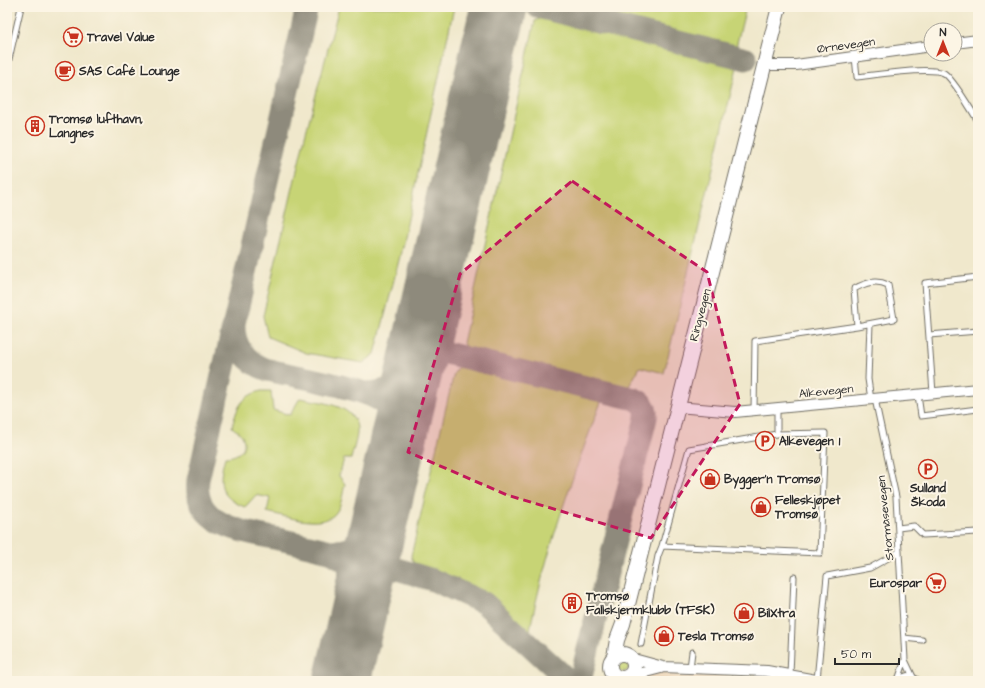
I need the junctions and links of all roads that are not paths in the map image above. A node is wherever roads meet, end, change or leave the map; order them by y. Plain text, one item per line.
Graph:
1 (21, 7) edge
2 (779, 7) edge
3 (978, 40) edge
4 (963, 42) edge
5 (923, 47) edge
6 (854, 58) junction
7 (764, 65) junction
8 (7, 68) edge
9 (978, 121) edge
10 (978, 277) edge
11 (870, 324) junction
12 (857, 326) junction
13 (978, 330) edge
14 (929, 335) junction
15 (978, 389) edge
16 (933, 393) junction
17 (918, 395) junction
18 (873, 399) junction
19 (677, 407) junction
20 (777, 409) junction
21 (978, 409) edge
22 (754, 411) junction
23 (777, 434) junction
24 (898, 528) junction
25 (978, 532) edge
26 (662, 546) junction
27 (899, 552) junction
28 (794, 577) dead end
29 (623, 624) junction
30 (904, 638) junction
31 (922, 640) dead end
32 (640, 644) dead end
33 (692, 652) dead end
34 (629, 657) junction
35 (905, 660) junction
36 (663, 667) junction
37 (690, 668) junction
38 (611, 670) edge
39 (793, 677) edge
40 (626, 678) edge
41 (819, 681) edge
42 (898, 681) edge
43 (915, 681) edge

1 - 8 lane
2 - 7 street, Ringvegen
3 - 4 street
5 - 6 street, Ørnevegen
6 - 7 street, Ørnevegen
6 - 9 lane
7 - 19 street, Ringvegen
10 - 14 lane
11 - 12 lane
11 - 12 lane
11 - 18 lane, Stormåsevegen
12 - 22 lane
13 - 14 lane
14 - 16 lane
15 - 16 street, Alkevegen
16 - 17 street, Alkevegen
17 - 18 street, Alkevegen
17 - 21 lane
18 - 20 street, Alkevegen
18 - 24 lane, Stormåsevegen
19 - 22 street, Alkevegen
19 - 29 street, Ringvegen
20 - 22 street, Alkevegen
20 - 23 lane
23 - 26 lane
23 - 26 lane
24 - 25 lane
24 - 27 lane, Stormåsevegen
26 - 32 lane
27 - 30 lane, Stormåsevegen
27 - 41 lane
28 - 39 lane
29 - 34 street, Ringvegen
29 - 38 street, Ringvegen
30 - 31 lane
30 - 35 lane, Stormåsevegen
33 - 37 lane
34 - 36 street
34 - 38 street
34 - 40 street
35 - 42 lane
35 - 43 lane
36 - 37 street
36 - 40 street
37 - 39 street
38 - 40 street
39 - 41 street
42 - 43 street

